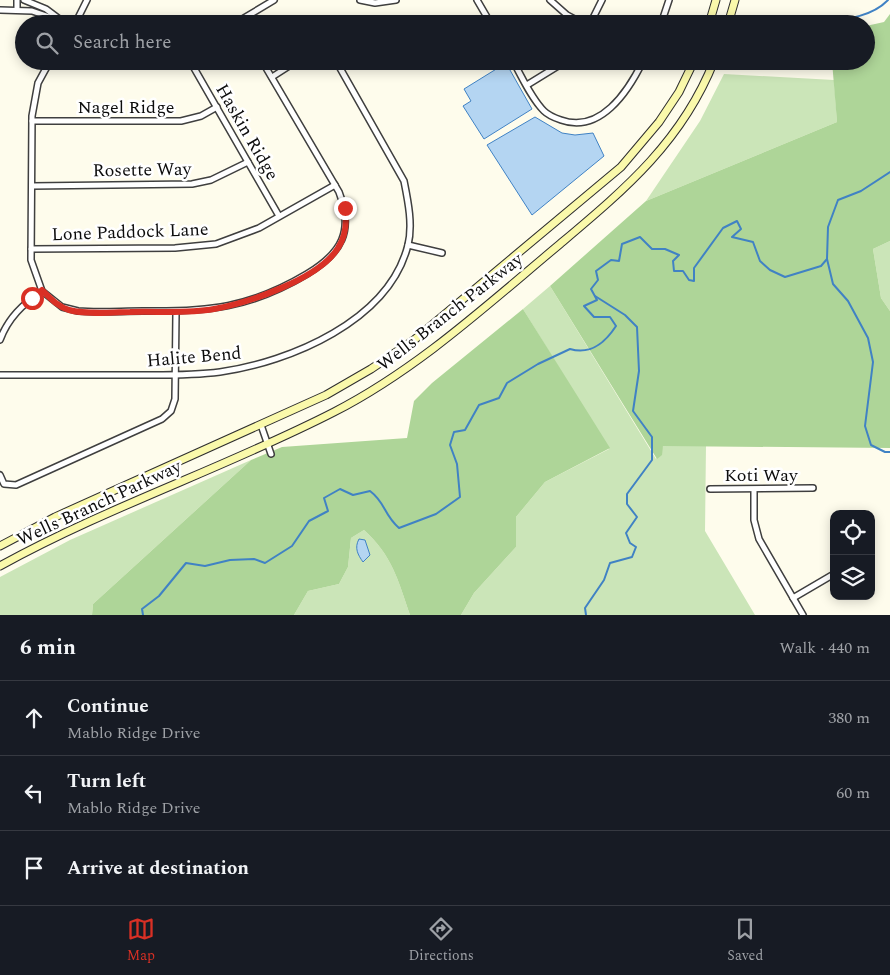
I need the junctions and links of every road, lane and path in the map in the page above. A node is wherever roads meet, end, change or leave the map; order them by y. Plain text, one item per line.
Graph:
1 (18, 0) edge
2 (24, 0) edge
3 (86, 0) edge
4 (274, 0) edge
5 (360, 0) edge
6 (396, 0) edge
7 (477, 0) edge
8 (550, 0) edge
9 (602, 0) edge
10 (668, 0) edge
11 (716, 0) edge
12 (735, 0) edge
13 (0, 10) edge
14 (17, 10) junction
15 (45, 15) edge
16 (54, 15) edge
17 (79, 15) edge
18 (250, 15) edge
19 (486, 15) edge
20 (569, 15) edge
21 (594, 15) edge
22 (664, 15) edge
23 (712, 15) edge
24 (731, 15) edge
25 (45, 70) edge
26 (195, 70) edge
27 (268, 70) edge
28 (283, 70) edge
29 (341, 70) edge
30 (518, 70) edge
31 (551, 70) edge
32 (637, 70) edge
33 (690, 70) edge
34 (710, 70) edge
35 (272, 77) junction
36 (527, 85) junction
37 (217, 107) junction
38 (32, 121) junction
39 (248, 162) junction
40 (335, 185) junction
41 (32, 186) junction
42 (279, 216) junction
43 (408, 245) junction
44 (31, 249) junction
45 (442, 253) dead end
46 (42, 290) junction
47 (176, 313) junction
48 (0, 340) edge
49 (0, 375) edge
50 (177, 375) junction
51 (261, 425) junction
52 (267, 443) junction
53 (272, 454) dead end
54 (0, 475) edge
55 (813, 488) dead end
56 (710, 489) dead end
57 (754, 490) junction
58 (0, 546) edge
59 (0, 566) edge
60 (830, 576) edge
61 (793, 598) junction
62 (803, 615) edge

1 - 14 street
2 - 16 street
3 - 17 street
4 - 18 street
5 - 6 street
7 - 19 street
8 - 20 street
9 - 21 street
10 - 22 street
11 - 23 street
12 - 24 street
13 - 14 street
14 - 15 street
25 - 38 street
26 - 37 street, Haskin Ridge
27 - 35 street
28 - 35 street
29 - 43 street, Halite Bend
30 - 36 street
31 - 36 street
32 - 36 street
33 - 51 street, Wells Branch Parkway
34 - 52 street, Wells Branch Parkway
35 - 40 street
37 - 38 street, Nagel Ridge
37 - 39 street, Haskin Ridge
38 - 41 street
39 - 41 street, Rosette Way
39 - 42 street, Haskin Ridge
40 - 42 street, Lone Paddock Lane
40 - 47 street
41 - 44 street
42 - 44 street, Lone Paddock Lane
43 - 45 street
43 - 50 street, Halite Bend
44 - 46 street
46 - 47 street
46 - 48 street
47 - 50 street
49 - 50 street, Halite Bend
50 - 54 street
51 - 52 street
51 - 58 street, Wells Branch Parkway
52 - 53 street
52 - 59 street, Wells Branch Parkway
55 - 57 street, Koti Way
56 - 57 street, Koti Way
57 - 61 street
60 - 61 street
61 - 62 street

